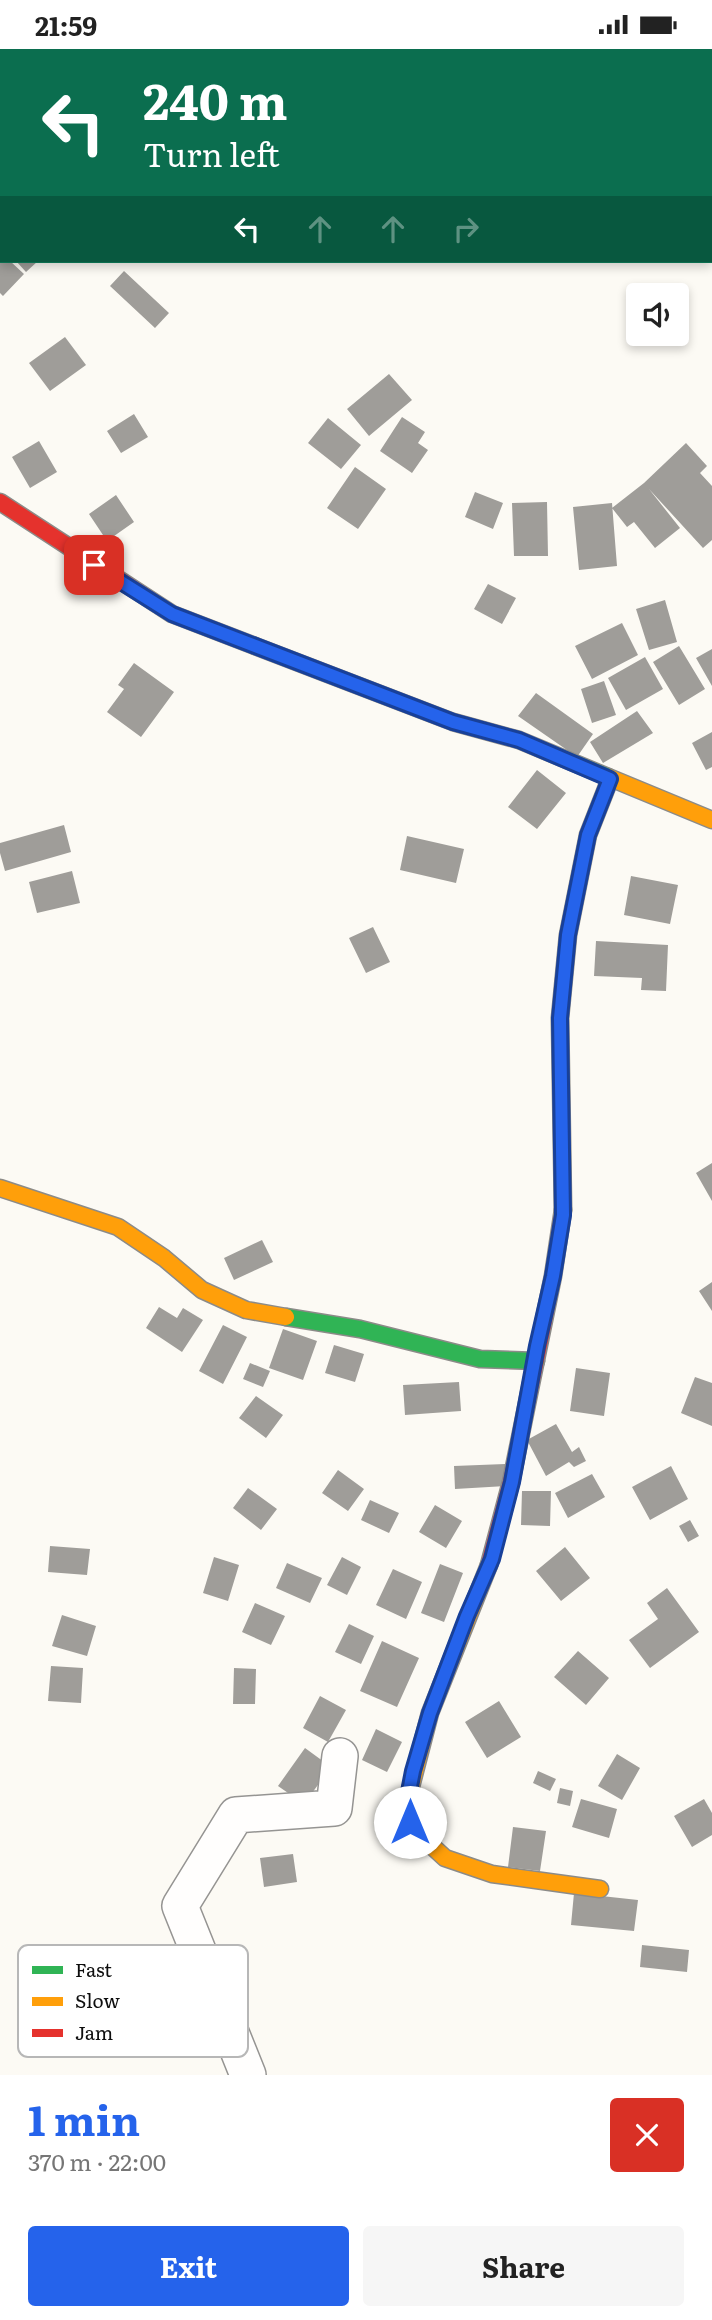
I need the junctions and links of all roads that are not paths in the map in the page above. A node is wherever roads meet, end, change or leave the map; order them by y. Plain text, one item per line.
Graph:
1 (0, 502) edge
2 (610, 779) junction
3 (712, 820) edge
4 (0, 1188) edge
5 (536, 1361) junction
6 (340, 1756) dead end
7 (600, 1889) dead end
8 (196, 1945) edge
9 (241, 2057) edge
10 (248, 2075) edge

1 - 2 street
2 - 3 street
2 - 5 street
4 - 5 street
5 - 7 street
6 - 8 street
9 - 10 street

